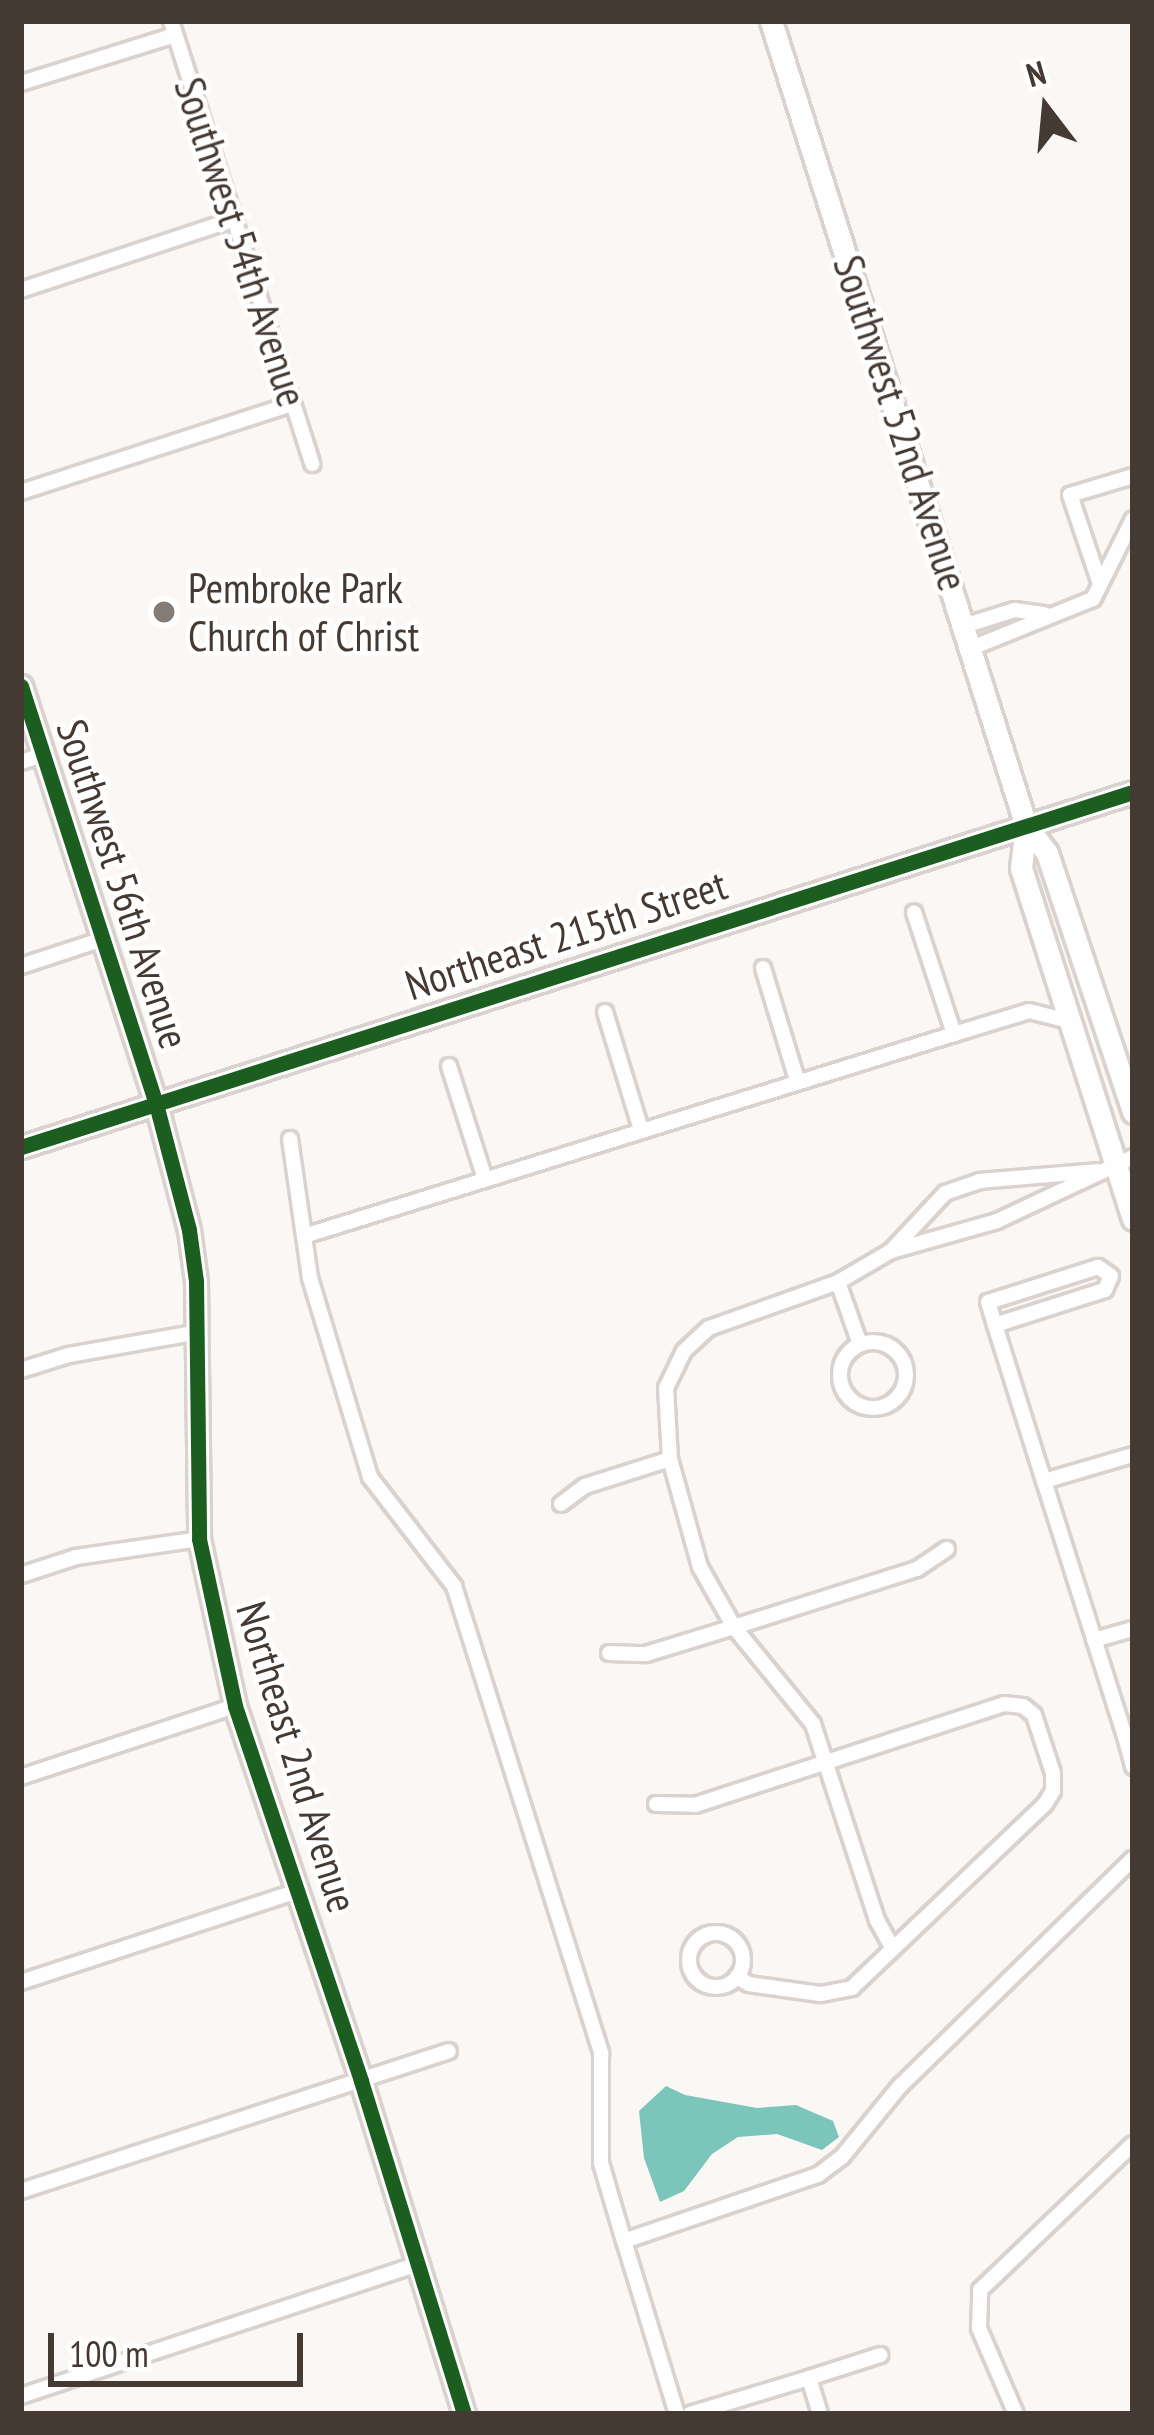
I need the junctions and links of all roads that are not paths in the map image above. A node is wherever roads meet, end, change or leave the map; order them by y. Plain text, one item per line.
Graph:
1 (771, 21) edge
2 (173, 28) edge
3 (21, 83) edge
4 (235, 219) junction
5 (21, 290) edge
6 (292, 404) junction
7 (312, 464) dead end
8 (1133, 476) edge
9 (21, 492) edge
10 (1133, 519) edge
11 (1100, 584) junction
12 (1045, 614) junction
13 (970, 636) junction
14 (21, 686) edge
15 (32, 758) edge
16 (1133, 792) edge
17 (1026, 826) junction
18 (914, 912) dead end
19 (103, 939) junction
20 (21, 966) edge
21 (763, 968) dead end
22 (605, 1012) dead end
23 (1070, 1022) junction
24 (954, 1034) junction
25 (449, 1066) dead end
26 (797, 1080) junction
27 (156, 1104) junction
28 (1133, 1112) edge
29 (641, 1130) junction
30 (290, 1139) dead end
31 (21, 1147) edge
32 (1115, 1164) edge
33 (484, 1179) junction
34 (1133, 1219) edge
35 (304, 1236) junction
36 (891, 1251) junction
37 (838, 1282) junction
38 (995, 1325) junction
39 (194, 1333) junction
40 (860, 1344) junction
41 (21, 1370) edge
42 (1133, 1455) edge
43 (670, 1459) junction
44 (1044, 1481) junction
45 (561, 1504) dead end
46 (199, 1539) junction
47 (947, 1549) dead end
48 (21, 1575) edge
49 (734, 1627) junction
50 (1133, 1629) edge
51 (1094, 1640) junction
52 (609, 1653) dead end
53 (235, 1706) junction
54 (1129, 1739) edge
55 (826, 1761) junction
56 (1133, 1767) edge
57 (21, 1778) edge
58 (656, 1804) dead end
59 (1133, 1858) edge
60 (297, 1892) junction
61 (892, 1949) junction
62 (737, 1977) dead end
63 (21, 1982) edge
64 (448, 2051) dead end
65 (361, 2081) junction
66 (1133, 2144) edge
67 (21, 2191) edge
68 (624, 2241) junction
69 (418, 2264) junction
70 (880, 2355) dead end
71 (809, 2378) junction
72 (21, 2396) edge
73 (464, 2414) edge
74 (677, 2414) edge
75 (690, 2414) edge
76 (820, 2414) edge
77 (1016, 2414) edge

1 - 13 street, Southwest 52nd Avenue
2 - 3 street
2 - 4 street, Southwest 54th Avenue
4 - 5 street
4 - 6 street, Southwest 54th Avenue
6 - 7 street, Southwest 54th Avenue
6 - 9 street
8 - 11 street
10 - 11 street
11 - 12 street
12 - 13 street
12 - 13 street
13 - 17 street, Southwest 52nd Avenue
14 - 15 street, Southwest 56th Avenue
15 - 19 street, Southwest 56th Avenue
16 - 17 street, Northeast 215th Street
17 - 23 street
17 - 27 street, Northeast 215th Street
17 - 28 street
18 - 24 street
19 - 20 street
19 - 27 street, Southwest 56th Avenue
21 - 26 street
22 - 29 street
23 - 24 street
23 - 32 street
24 - 26 street
25 - 33 street
26 - 29 street
27 - 31 street, Northeast 215th Street
27 - 39 street, Northeast 2nd Avenue
29 - 33 street
30 - 35 street
32 - 34 street
32 - 36 street
32 - 36 street
33 - 35 street
35 - 68 street
36 - 37 street
37 - 40 street
37 - 43 street
38 - 38 street
38 - 44 street
39 - 41 street
39 - 46 street, Northeast 2nd Avenue
40 - 40 street
42 - 44 street
43 - 45 street
43 - 49 street
44 - 51 street
46 - 48 street
46 - 53 street, Northeast 2nd Avenue
47 - 49 street
49 - 52 street
49 - 55 street
50 - 51 street
51 - 54 street
53 - 57 street
53 - 60 street, Northeast 2nd Avenue
54 - 56 street
55 - 58 street
55 - 61 street
55 - 61 street
59 - 68 street
60 - 63 street
60 - 65 street, Northeast 2nd Avenue
61 - 62 street
64 - 65 street
65 - 67 street
65 - 69 street, Northeast 2nd Avenue
66 - 77 street
68 - 74 street
69 - 72 street
69 - 73 street, Northeast 2nd Avenue
70 - 71 street
71 - 75 street
71 - 76 street

